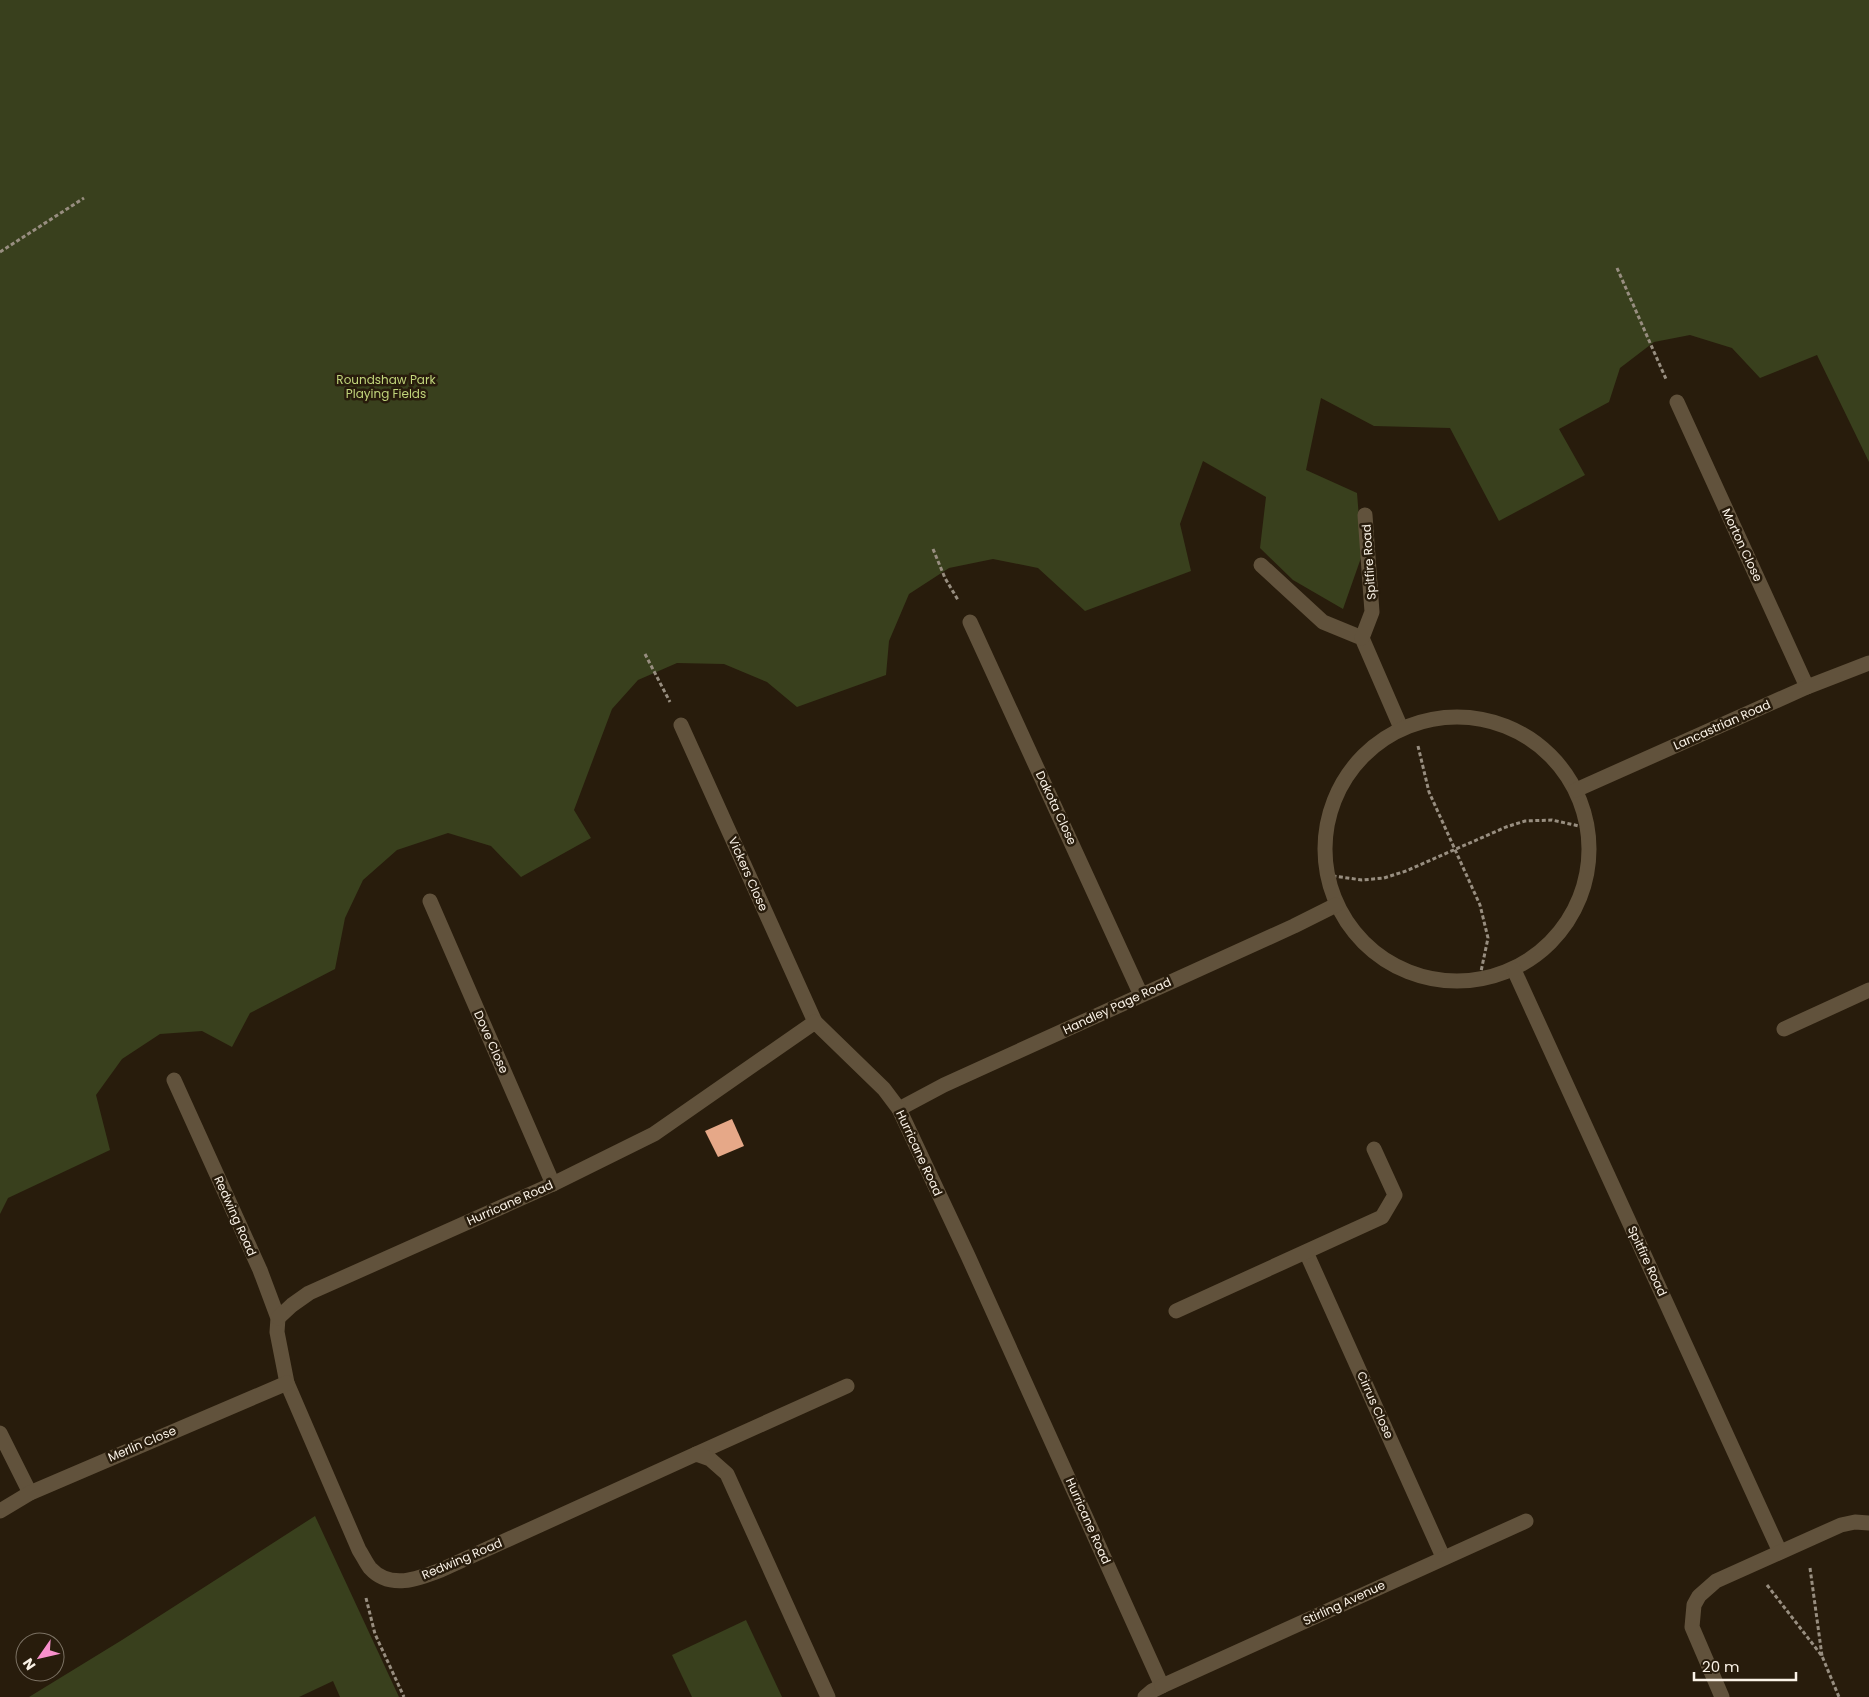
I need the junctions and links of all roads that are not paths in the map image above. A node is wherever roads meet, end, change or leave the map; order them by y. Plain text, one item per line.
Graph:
1 (1677, 402) road end
2 (1365, 515) dead end
3 (1261, 565) dead end
4 (970, 622) road end
5 (1362, 638) junction
6 (1869, 663) edge
7 (1807, 687) junction
8 (681, 725) road end
9 (1401, 728) junction
10 (1576, 790) junction
11 (430, 901) dead end
12 (1336, 904) junction
13 (1514, 970) junction
14 (1869, 990) edge
15 (1141, 995) junction
16 (815, 1022) junction
17 (1784, 1029) dead end
18 (174, 1080) dead end
19 (899, 1109) junction
20 (1374, 1149) dead end
21 (553, 1184) junction
22 (1306, 1252) junction
23 (1176, 1310) dead end
24 (278, 1318) junction
25 (287, 1383) junction
26 (848, 1386) dead end
27 (0, 1433) edge
28 (696, 1454) junction
29 (30, 1494) junction
30 (0, 1511) edge
31 (1526, 1521) dead end
32 (1869, 1523) edge
33 (1780, 1552) junction
34 (1443, 1557) junction
35 (1162, 1686) junction
36 (828, 1697) edge
37 (1145, 1697) edge
38 (1722, 1697) edge

1 - 7 street, Morton Close
2 - 5 street, Spitfire Road
3 - 5 street
4 - 15 street, Dakota Close
5 - 9 street
6 - 7 street, Lancastrian Road
7 - 10 street, Lancastrian Road
8 - 16 street, Vickers Close
9 - 10 street
9 - 12 street
10 - 13 street
11 - 21 street, Dove Close
12 - 13 street
12 - 15 street, Handley Page Road
13 - 33 street, Spitfire Road
14 - 17 street
15 - 19 street, Handley Page Road
16 - 19 street, Hurricane Road
16 - 21 street, Hurricane Road
18 - 24 street, Redwing Road
19 - 35 street, Hurricane Road
20 - 22 street
21 - 24 street, Hurricane Road
22 - 23 street
22 - 34 street, Cirrus Close
24 - 25 street, Redwing Road
25 - 28 street, Redwing Road
25 - 29 street, Merlin Close
26 - 28 street, Redwing Road
27 - 29 street
28 - 36 street
29 - 30 street, Merlin Close
31 - 34 street, Stirling Avenue
32 - 33 street
33 - 38 street
34 - 35 street, Stirling Avenue
35 - 37 street

